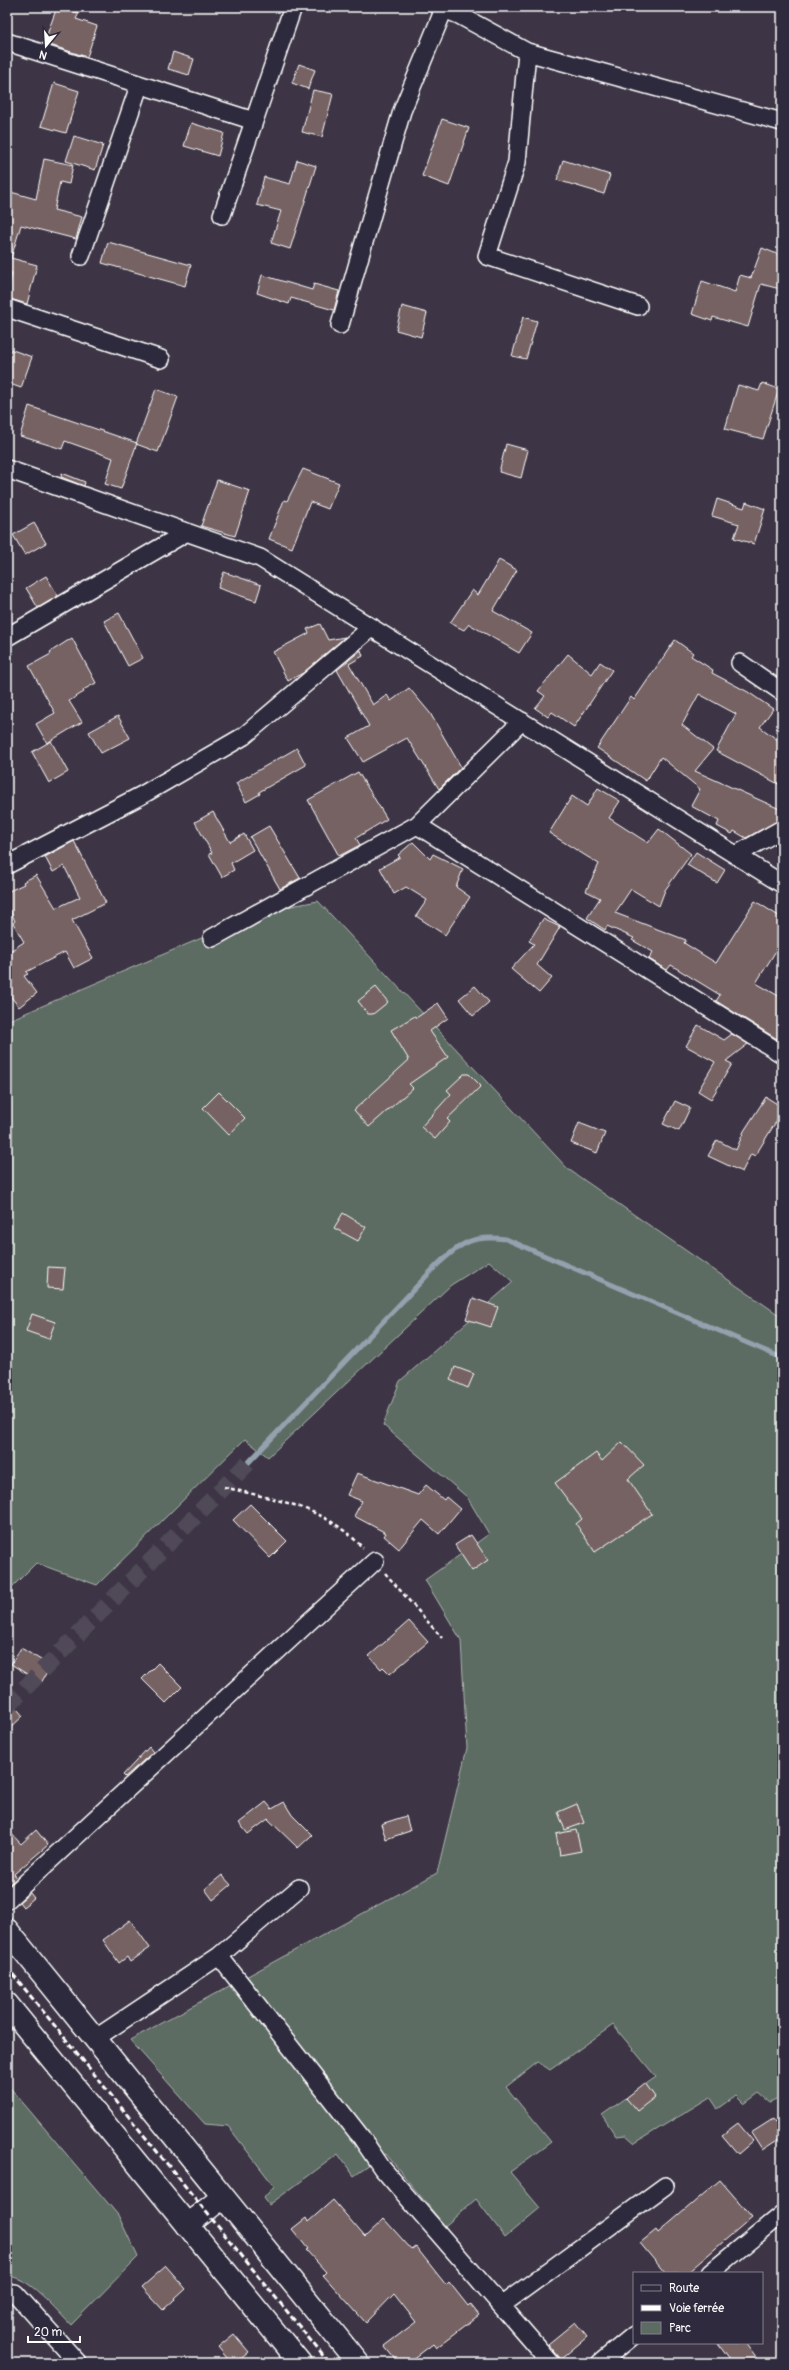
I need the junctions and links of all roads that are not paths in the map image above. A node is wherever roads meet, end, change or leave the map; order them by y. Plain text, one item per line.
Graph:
1 (293, 7) edge
2 (441, 8) edge
3 (461, 11) edge
4 (7, 42) edge
5 (527, 52) junction
6 (139, 86) junction
7 (254, 121) junction
8 (782, 122) edge
9 (222, 216) dead end
10 (81, 256) dead end
11 (638, 306) dead end
12 (7, 308) edge
13 (340, 325) dead end
14 (161, 359) dead end
15 (7, 469) edge
16 (187, 532) junction
17 (372, 627) junction
18 (7, 637) edge
19 (740, 664) dead end
20 (782, 692) edge
21 (522, 721) junction
22 (417, 825) junction
23 (782, 829) edge
24 (736, 855) junction
25 (7, 865) edge
26 (782, 884) edge
27 (212, 938) dead end
28 (782, 1054) edge
29 (375, 1561) road end
30 (298, 1888) dead end
31 (7, 1900) edge
32 (7, 1930) edge
33 (219, 1956) junction
34 (7, 2004) edge
35 (96, 2038) junction
36 (665, 2186) dead end
37 (223, 2197) junction
38 (782, 2214) edge
39 (187, 2225) junction
40 (711, 2272) edge
41 (15, 2293) dead end
42 (502, 2305) junction
43 (633, 2336) edge
44 (78, 2363) edge
45 (300, 2363) edge
46 (358, 2363) edge
47 (551, 2363) edge
48 (600, 2363) edge

1 - 7 street
2 - 3 street
2 - 13 street
3 - 5 street
4 - 6 street
5 - 8 street
5 - 11 street
6 - 7 street
6 - 10 street
7 - 9 street
12 - 14 street
15 - 16 street
16 - 17 street
16 - 18 street
17 - 21 street
17 - 25 street
19 - 20 street
21 - 22 street
21 - 24 street
22 - 27 street
22 - 28 street
23 - 24 street
24 - 26 street
29 - 31 street
30 - 33 street
32 - 35 main road
33 - 35 street
33 - 42 street
34 - 39 main road
35 - 37 main road
36 - 42 street
37 - 39 main road
37 - 46 main road
38 - 40 street
39 - 45 main road
41 - 44 street
42 - 47 street
43 - 48 street

